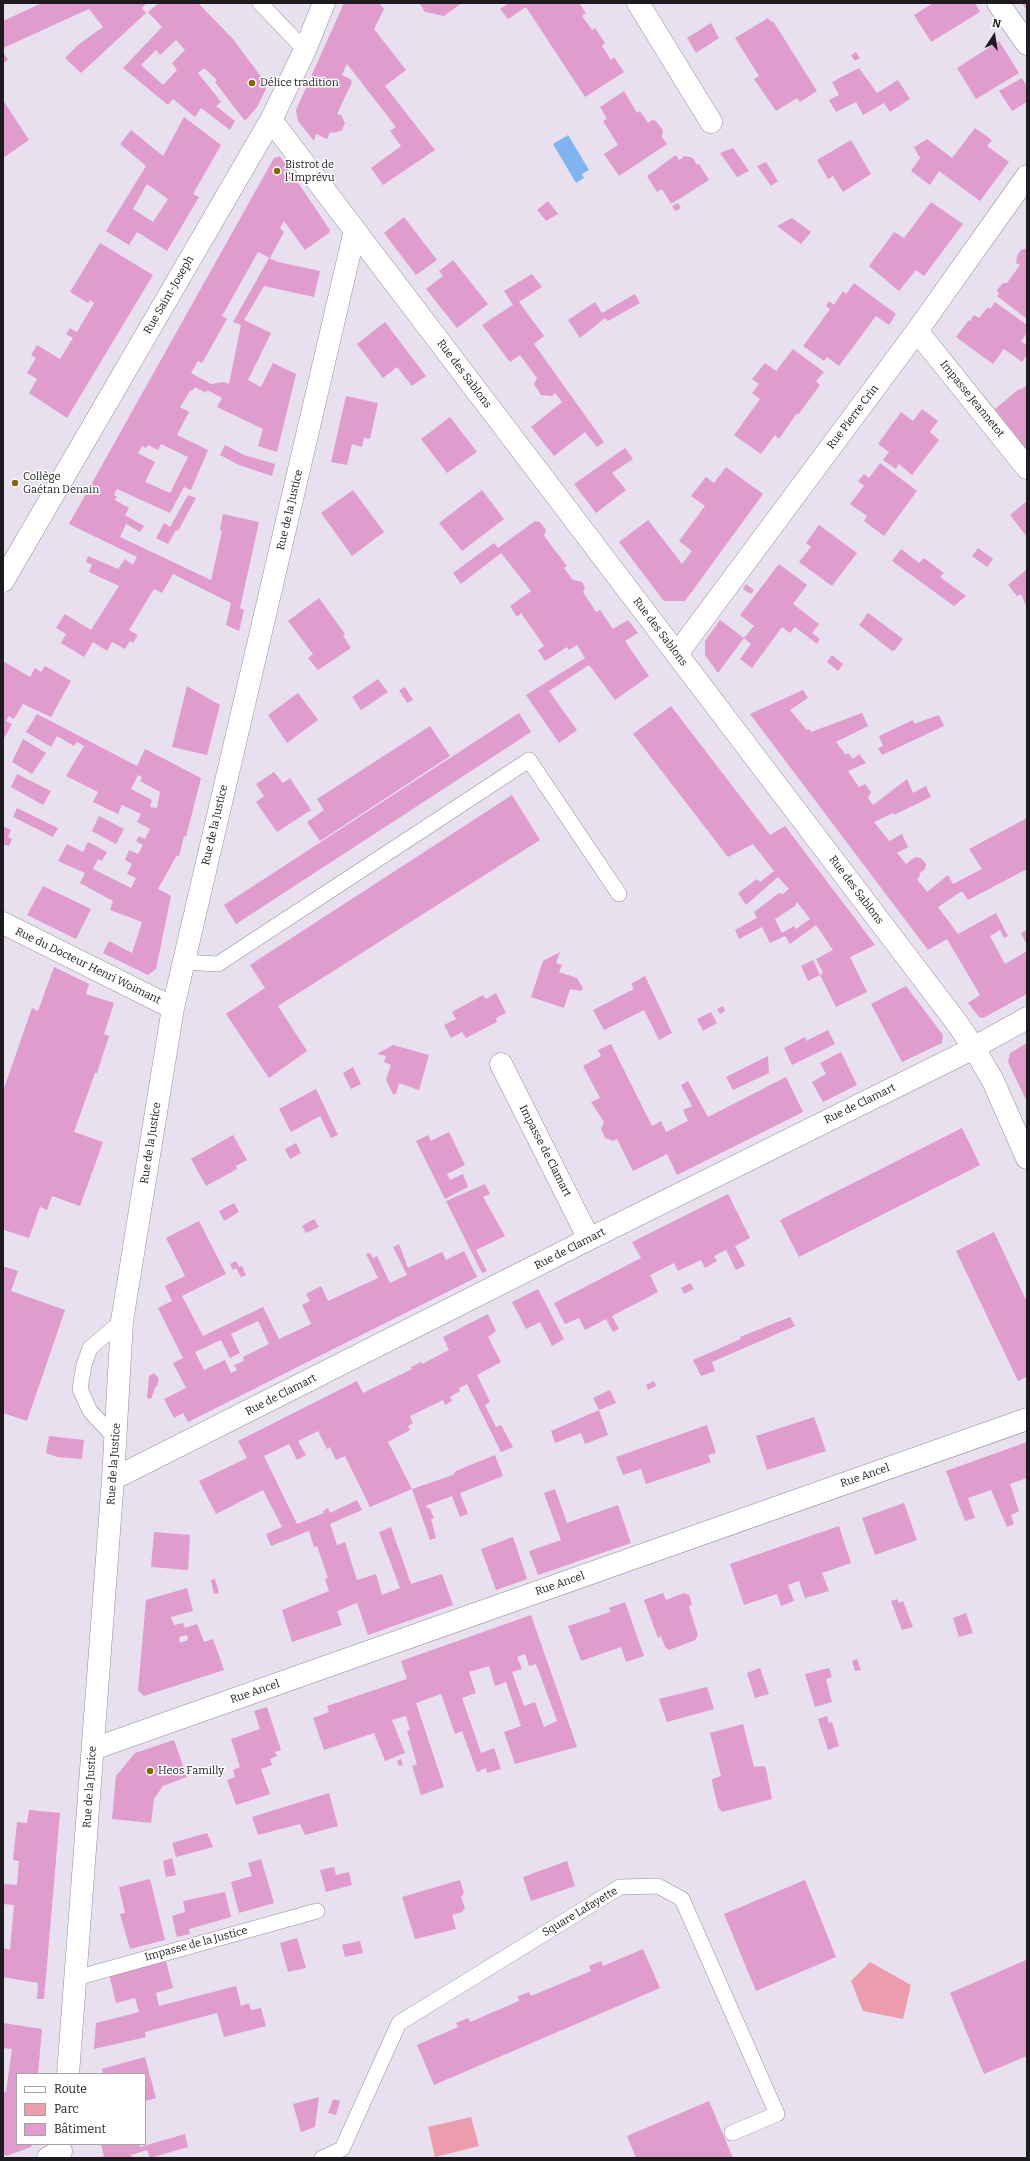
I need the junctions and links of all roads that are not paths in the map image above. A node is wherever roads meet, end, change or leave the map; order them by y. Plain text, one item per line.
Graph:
1 (260, 3) edge
2 (324, 3) edge
3 (638, 3) edge
4 (998, 3) edge
5 (1027, 44) edge
6 (305, 50) junction
7 (271, 120) junction
8 (711, 122) dead end
9 (1027, 176) edge
10 (355, 230) junction
11 (917, 331) junction
12 (1027, 468) edge
13 (3, 581) edge
14 (676, 654) junction
15 (619, 894) dead end
16 (3, 924) edge
17 (183, 962) junction
18 (173, 1008) junction
19 (1027, 1018) edge
20 (974, 1048) junction
21 (501, 1064) dead end
22 (1027, 1158) edge
23 (589, 1239) junction
24 (122, 1321) junction
25 (1027, 1419) edge
26 (116, 1438) junction
27 (113, 1479) junction
28 (93, 1750) junction
29 (317, 1911) dead end
30 (76, 1978) junction
31 (68, 2073) edge
32 (732, 2133) dead end
33 (322, 2158) edge

1 - 6 lane
2 - 6 street, Rue Saint-Joseph
3 - 8 street
4 - 5 street
6 - 7 street, Rue Saint-Joseph
7 - 10 street, Rue des Sablons
7 - 13 street, Rue Saint-Joseph
9 - 11 street, Rue Pierre Crin
10 - 14 street, Rue des Sablons
10 - 17 street, Rue de la Justice
11 - 12 street, Impasse Jeannetot
11 - 14 street, Rue Pierre Crin
14 - 20 street, Rue des Sablons
15 - 17 lane
16 - 18 street, Rue du Docteur Henri Woimant
17 - 18 street, Rue de la Justice
18 - 24 street, Rue de la Justice
19 - 20 street, Rue de Clamart
20 - 22 street, Rue des Sablons
20 - 23 street, Rue de Clamart
21 - 23 street, Impasse de Clamart
23 - 27 street, Rue de Clamart
24 - 26 street, Rue de la Justice
24 - 26 lane
25 - 28 street, Rue Ancel
26 - 27 street, Rue de la Justice
27 - 28 street, Rue de la Justice
28 - 30 street, Rue de la Justice
29 - 30 lane, Impasse de la Justice
30 - 31 street, Rue de la Justice
32 - 33 lane, Square Lafayette

